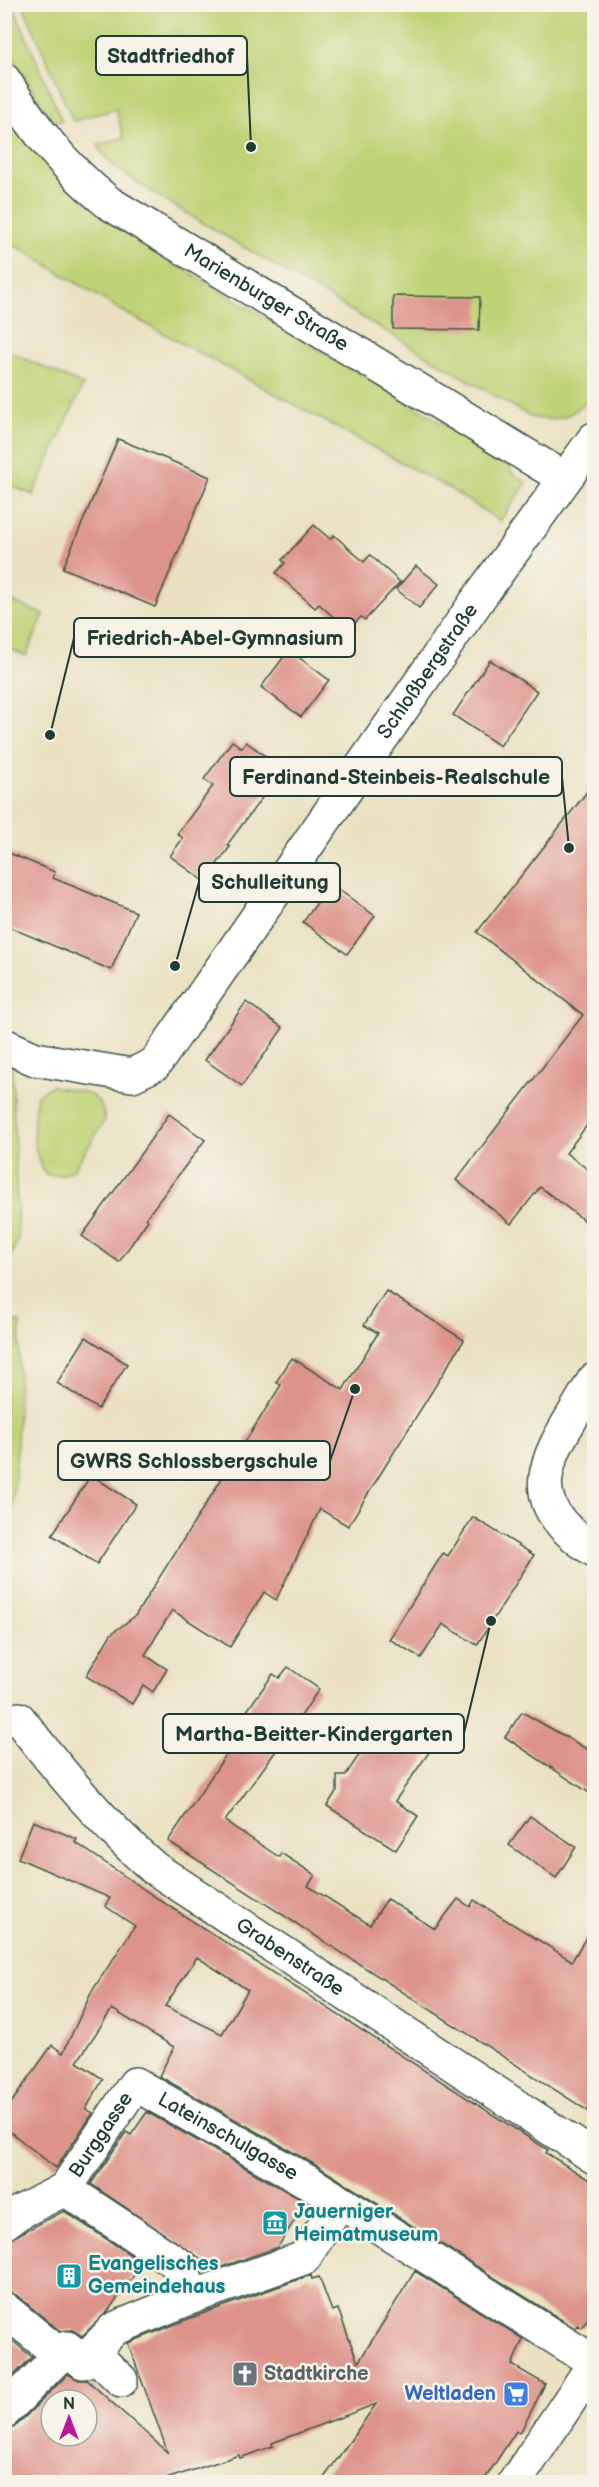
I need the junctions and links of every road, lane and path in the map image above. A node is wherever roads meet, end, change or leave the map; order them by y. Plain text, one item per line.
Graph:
1 (4, 80) edge
2 (594, 439) edge
3 (557, 489) junction
4 (4, 1045) edge
5 (594, 1380) edge
6 (594, 1550) edge
7 (19, 1719) dead end
8 (135, 2084) joint
9 (594, 2157) edge
10 (65, 2189) junction
11 (340, 2202) junction
12 (4, 2223) edge
13 (192, 2297) junction
14 (4, 2309) edge
15 (92, 2352) junction
16 (60, 2355) junction
17 (594, 2363) edge
18 (121, 2380) dead end
19 (4, 2412) edge
20 (515, 2482) edge

1 - 3 street, Marienburger Straße
2 - 3 street, Schloßbergstraße
3 - 4 street, Schloßbergstraße
5 - 6 street
7 - 9 street, Grabenstraße
8 - 10 street, Burggasse
8 - 11 street, Lateinschulgasse
10 - 12 street, Burggasse
10 - 13 street
11 - 13 street
11 - 17 street, Lateinschulgasse
13 - 15 street
14 - 16 street
15 - 16 street
15 - 18 street
16 - 19 street
17 - 20 street

